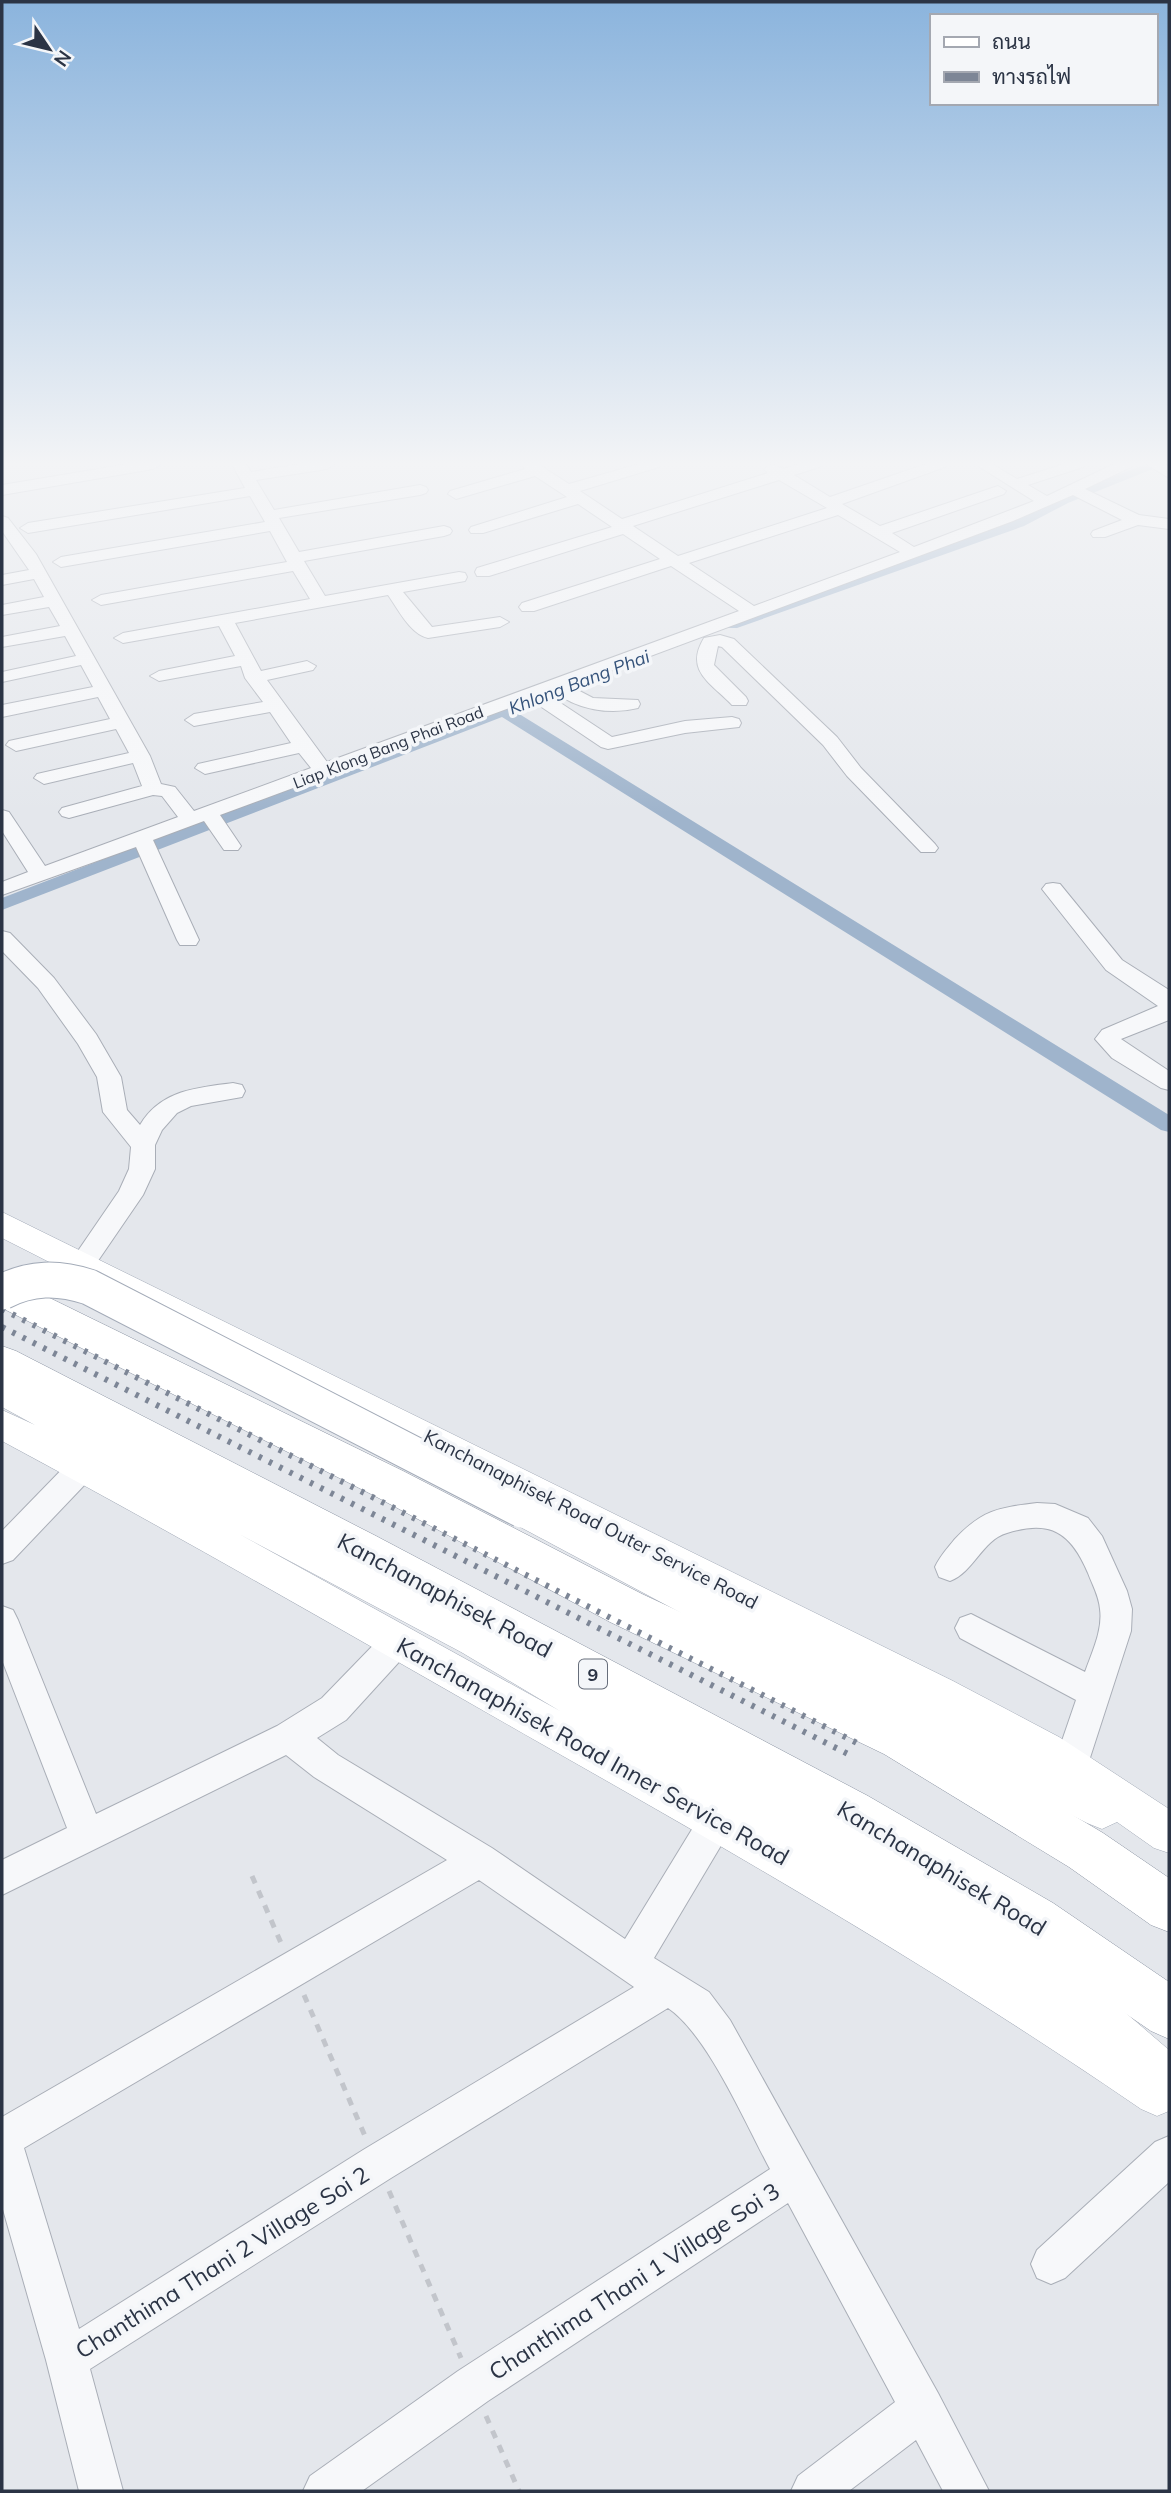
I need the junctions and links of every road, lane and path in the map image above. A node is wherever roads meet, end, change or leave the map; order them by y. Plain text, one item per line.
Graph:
1 (43, 580) edge
2 (198, 580) edge
3 (306, 580) edge
4 (437, 580) edge
5 (613, 580) edge
6 (704, 580) edge
7 (817, 580) edge
8 (392, 589) junction
9 (101, 600) dead end
10 (53, 601) junction
11 (320, 602) junction
12 (528, 607) dead end
13 (744, 607) junction
14 (2, 610) edge
15 (225, 620) junction
16 (500, 622) dead end
17 (68, 629) junction
18 (704, 637) junction
19 (123, 638) dead end
20 (2, 642) edge
21 (86, 659) junction
22 (244, 660) junction
23 (563, 663) dead end
24 (307, 666) dead end
25 (159, 676) dead end
26 (2, 677) edge
27 (254, 678) junction
28 (564, 690) junction
29 (103, 691) junction
30 (541, 699) junction
31 (739, 701) dead end
32 (631, 704) dead end
33 (272, 706) junction
34 (2, 711) edge
35 (194, 720) dead end
36 (121, 722) junction
37 (732, 723) dead end
38 (16, 745) dead end
39 (302, 746) junction
40 (140, 756) junction
41 (205, 768) dead end
42 (324, 772) junction
43 (44, 778) dead end
44 (153, 789) junction
45 (69, 812) dead end
46 (2, 816) edge
47 (212, 825) junction
48 (165, 827) junction
49 (145, 844) junction
50 (928, 848) dead end
51 (40, 875) junction
52 (2, 889) edge
53 (1053, 889) dead end
54 (2, 939) edge
55 (188, 940) dead end
56 (1169, 1006) edge
57 (1169, 1082) edge
58 (233, 1091) dead end
59 (143, 1145) junction
60 (2, 1224) edge
61 (82, 1264) junction
62 (2, 1291) edge
63 (2, 1362) edge
64 (2, 1391) edge
65 (2, 1424) edge
66 (83, 1467) junction
67 (2, 1551) edge
68 (950, 1567) dead end
69 (2, 1620) edge
70 (971, 1628) dead end
71 (398, 1641) junction
72 (1094, 1693) junction
73 (289, 1737) junction
74 (1070, 1767) junction
75 (717, 1820) junction
76 (1169, 1833) edge
77 (88, 1836) junction
78 (1169, 1842) edge
79 (480, 1860) junction
80 (2, 1878) edge
81 (1169, 1907) edge
82 (630, 1964) junction
83 (669, 1987) junction
84 (1169, 2013) edge
85 (1169, 2080) edge
86 (1169, 2102) edge
87 (2, 2139) edge
88 (1169, 2156) edge
89 (795, 2176) junction
90 (1051, 2264) dead end
91 (67, 2360) junction
92 (923, 2408) junction
93 (101, 2491) edge
94 (325, 2491) edge
95 (813, 2491) edge
96 (967, 2491) edge

1 - 10 street
2 - 9 street
3 - 11 street
4 - 8 street
5 - 12 street
6 - 13 street
7 - 13 street, Liap Klong Bang Phai Road
8 - 11 street
8 - 16 street
10 - 14 street
10 - 17 street
11 - 15 street
13 - 18 street, Liap Klong Bang Phai Road
13 - 23 street
15 - 19 street
15 - 22 street
17 - 20 street
17 - 21 street
18 - 28 street, Liap Klong Bang Phai Road
18 - 31 street
18 - 50 street
21 - 26 street
21 - 29 street
22 - 25 street
22 - 27 street
24 - 27 street
27 - 33 street
28 - 30 street, Liap Klong Bang Phai Road
28 - 32 street
29 - 34 street
29 - 36 street
30 - 37 street
30 - 42 street, Liap Klong Bang Phai Road
33 - 35 street
33 - 39 street
36 - 38 street
36 - 40 street
39 - 41 street
39 - 42 street
40 - 43 street
40 - 44 street
42 - 47 street, Liap Klong Bang Phai Road
44 - 45 street
44 - 47 street
44 - 48 street
46 - 51 street
47 - 48 street, Liap Klong Bang Phai Road
48 - 49 street, Liap Klong Bang Phai Road
49 - 51 street, Liap Klong Bang Phai Road
49 - 55 street
51 - 52 street, Liap Klong Bang Phai Road
53 - 56 street
54 - 59 street
56 - 57 street
58 - 59 street
59 - 61 street
60 - 61 main road, Kanchanaphisek Road Outer Service Road
61 - 74 main road, Kanchanaphisek Road Outer Service Road
62 - 78 main road, bridge
62 - 81 highway
63 - 84 highway, Kanchanaphisek Road / 9
64 - 85 main road
65 - 66 main road, Kanchanaphisek Road Inner Service Road
66 - 67 street
66 - 71 main road, Kanchanaphisek Road Inner Service Road
68 - 72 street
69 - 77 street
70 - 72 street
71 - 73 street
71 - 75 main road, Kanchanaphisek Road Inner Service Road
72 - 74 street
73 - 77 street
73 - 79 street
74 - 76 main road, Kanchanaphisek Road Outer Service Road
75 - 82 street
75 - 86 main road, Kanchanaphisek Road Inner Service Road
77 - 80 street
79 - 82 street
79 - 87 street
82 - 83 street
83 - 89 street
83 - 91 street, Chanthima Thani 2 Village Soi 2
87 - 91 street
88 - 90 street
89 - 92 street
89 - 94 street, Chanthima Thani 1 Village Soi 3
91 - 93 street
92 - 95 street
92 - 96 street

